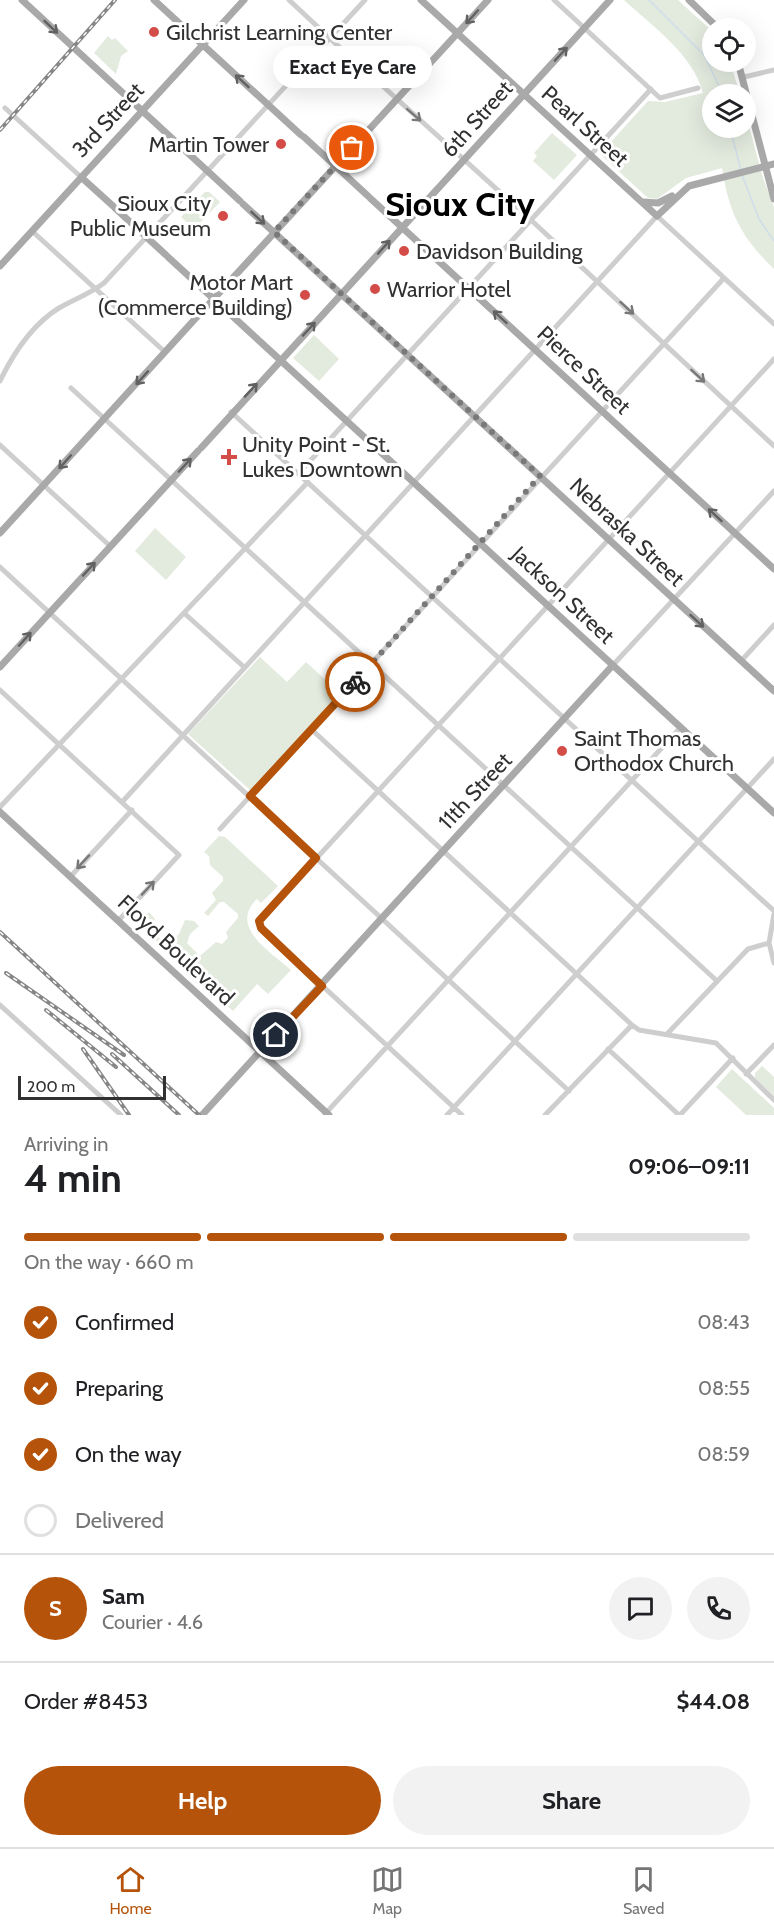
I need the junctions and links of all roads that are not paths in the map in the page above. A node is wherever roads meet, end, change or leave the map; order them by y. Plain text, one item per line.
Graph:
1 (22, 0) edge
2 (154, 0) edge
3 (244, 0) edge
4 (289, 0) edge
5 (365, 0) edge
6 (421, 0) edge
7 (488, 0) edge
8 (554, 0) edge
9 (610, 0) edge
10 (689, 0) edge
11 (708, 18) edge
12 (585, 28) junction
13 (457, 33) junction
14 (330, 38) junction
15 (203, 45) junction
16 (774, 70) edge
17 (742, 72) edge
18 (744, 77) junction
19 (698, 88) dead end
20 (651, 89) junction
21 (524, 94) junction
22 (396, 100) junction
23 (268, 105) junction
24 (5, 108) dead end
25 (142, 111) junction
26 (590, 155) junction
27 (464, 159) junction
28 (774, 164) edge
29 (335, 166) junction
30 (766, 166) junction
31 (207, 171) junction
32 (774, 175) edge
33 (81, 177) junction
34 (677, 194) junction
35 (774, 199) edge
36 (640, 201) junction
37 (657, 216) junction
38 (531, 220) junction
39 (402, 227) junction
40 (32, 231) junction
41 (274, 232) junction
42 (147, 237) junction
43 (0, 266) edge
44 (724, 278) junction
45 (597, 281) junction
46 (97, 288) junction
47 (468, 288) junction
48 (341, 294) junction
49 (214, 299) junction
50 (774, 324) edge
51 (663, 344) junction
52 (535, 350) junction
53 (165, 352) junction
54 (408, 354) junction
55 (280, 359) junction
56 (774, 359) edge
57 (0, 381) edge
58 (71, 388) dead end
59 (731, 406) junction
60 (601, 411) junction
61 (231, 412) junction
62 (475, 416) junction
63 (104, 419) junction
64 (347, 421) junction
65 (0, 445) edge
66 (774, 446) edge
67 (299, 473) junction
68 (670, 473) junction
69 (540, 476) junction
70 (171, 479) junction
71 (308, 482) junction
72 (413, 482) junction
73 (43, 485) junction
74 (774, 491) edge
75 (0, 533) edge
76 (735, 533) junction
77 (365, 535) junction
78 (607, 538) junction
79 (481, 544) junction
80 (110, 546) junction
81 (246, 548) junction
82 (0, 567) edge
83 (774, 569) edge
84 (432, 597) junction
85 (674, 600) junction
86 (304, 601) junction
87 (548, 605) junction
88 (50, 612) junction
89 (184, 613) junction
90 (774, 625) edge
91 (500, 658) junction
92 (741, 661) junction
93 (371, 663) junction
94 (613, 665) junction
95 (0, 667) edge
96 (244, 667) junction
97 (122, 678) junction
98 (0, 690) edge
99 (774, 692) edge
100 (565, 719) junction
101 (438, 725) junction
102 (681, 727) junction
103 (311, 729) junction
104 (183, 734) junction
105 (60, 744) junction
106 (774, 759) edge
107 (633, 782) junction
108 (505, 785) junction
109 (747, 788) junction
110 (378, 791) junction
111 (250, 796) junction
112 (123, 801) junction
113 (0, 809) edge
114 (132, 810) junction
115 (774, 813) edge
116 (220, 829) dead end
117 (698, 842) junction
118 (571, 847) junction
119 (443, 852) junction
120 (316, 858) junction
121 (70, 877) junction
122 (637, 908) junction
123 (774, 912) edge
124 (512, 913) junction
125 (382, 919) junction
126 (118, 921) junction
127 (769, 943) junction
128 (774, 963) edge
129 (576, 974) junction
130 (450, 980) junction
131 (717, 981) junction
132 (322, 986) junction
133 (1, 1009) edge
134 (632, 1025) junction
135 (667, 1034) junction
136 (515, 1040) junction
137 (774, 1045) edge
138 (388, 1046) junction
139 (609, 1049) junction
140 (260, 1052) junction
141 (733, 1058) junction
142 (746, 1074) junction
143 (569, 1090) junction
144 (774, 1100) edge
145 (454, 1108) junction
146 (326, 1114) edge
147 (549, 1114) edge
148 (121, 1115) edge
149 (202, 1115) edge
150 (447, 1115) edge
151 (462, 1115) edge
152 (680, 1115) edge

1 -> 25 main road, Nebraska Street
2 - 15 main road, Pierce Street
3 - 15 main road, 3rd Street
4 - 14 street
5 - 14 street
6 - 13 main road, Pearl Street
7 -> 13 main road
8 - 12 street
9 - 12 main road, 6th Street
10 - 11 main road
12 - 20 street
21 -> 12 main road, 6th Street
13 - 21 main road, Pearl Street
13 - 22 main road
14 - 22 street
14 - 23 street
23 -> 15 main road, Pierce Street
15 - 25 main road, 3rd Street
16 - 18 street
17 - 18 main road
18 - 30 main road
19 - 20 street
20 - 26 street
21 - 26 main road, Pearl Street
21 - 27 main road, 6th Street
22 -> 27 street
22 - 29 main road
23 - 29 main road, Pierce Street
23 - 31 street
24 - 33 street, Jackson Street
25 - 31 main road, Nebraska Street
25 - 33 main road, 3rd Street
26 - 36 main road, Pearl Street
26 - 38 street
27 - 38 street
27 - 39 main road, 6th Street
28 - 30 main road
29 - 39 main road, Pierce Street
29 - 41 main road
30 - 32 main road
30 - 34 main road
30 - 35 main road
31 -> 41 main road, Nebraska Street
31 - 42 street
33 - 40 main road, 3rd Street
33 - 42 main road, Jackson Street
34 - 36 main road
34 - 37 main road
36 - 37 main road, Pearl Street
37 - 44 street, Pearl Street
37 - 45 street
38 - 45 street
38 - 47 street
39 - 47 main road, Pierce Street
48 -> 39 main road, 6th Street
40 - 43 main road, 3rd Street
40 - 46 street
41 - 48 main road, Nebraska Street
41 - 49 main road
42 - 46 street
42 - 49 main road, Jackson Street
44 - 50 street, Pearl Street
44 - 51 street
45 -> 51 street
45 - 52 street
46 - 53 street
46 - 57 street
52 -> 47 main road, Pierce Street
47 - 54 street
48 - 54 main road, Nebraska Street
55 -> 48 main road, 6th Street
49 - 53 main road
49 - 55 main road, Jackson Street
51 -> 59 street
51 - 60 street
52 - 60 main road, Pierce Street
52 - 62 street
53 -> 63 main road
54 - 62 main road, Nebraska Street
54 - 64 street
61 -> 55 main road, 6th Street
55 - 64 main road, Jackson Street
56 - 59 street
58 - 63 street
59 - 66 street
59 - 68 street
60 - 68 main road, Pierce Street
60 - 69 street
61 - 67 street
70 -> 61 main road, 6th Street
62 - 69 main road, Nebraska Street
62 - 72 street
63 - 70 street
63 -> 73 main road
64 - 67 street
64 - 72 main road, Jackson Street
65 - 73 street
67 - 71 street
76 -> 68 main road, Pierce Street
68 - 78 street
69 - 78 main road, Nebraska Street
69 - 79 street
70 - 80 main road, 6th Street
70 - 81 street
71 - 77 street
71 - 81 street
72 - 77 street
72 - 79 main road, Jackson Street
73 - 75 main road
73 - 80 street
74 - 76 street, 11th Street
76 - 83 main road, Pierce Street
76 - 85 street, 11th Street
77 - 84 street
77 - 86 street
78 - 85 main road, Nebraska Street
78 - 87 street
79 - 84 street
79 - 87 main road, Jackson Street
88 -> 80 main road, 6th Street
81 - 86 street
81 - 89 street
82 - 88 street
84 - 91 street
84 - 93 street
85 -> 92 main road, Nebraska Street
85 - 94 street, 11th Street
86 - 93 street
86 - 96 street
87 - 91 street
87 - 94 main road, Jackson Street
95 -> 88 main road, 6th Street
88 - 97 street
89 - 96 street
89 - 97 street
90 - 92 street
91 - 100 street
91 - 101 street
92 - 99 main road, Nebraska Street
93 - 101 street
93 - 103 street
94 - 100 main road, 11th Street
94 - 102 main road, Jackson Street
96 - 104 street
97 - 104 street
97 - 105 street
98 - 105 street
100 - 107 street
100 - 108 main road, 11th Street
101 - 108 street
101 - 110 street
102 - 107 street
102 - 109 main road, Jackson Street
103 - 110 street
103 - 111 street
104 - 111 street
104 - 112 street
105 - 112 street
105 - 113 street
106 - 109 street
107 - 117 street
107 - 118 street
108 - 118 street
108 - 119 main road, 11th Street
109 - 115 main road, Jackson Street
109 - 117 street
110 - 119 street
110 - 120 street
111 - 116 street
111 - 120 street
112 - 114 street
113 - 121 main road, Floyd Boulevard
114 -> 121 street
126 -> 114 street
117 - 122 street
117 - 123 street
118 - 122 street
118 - 124 street
119 - 124 street
119 - 125 main road, 11th Street
120 - 125 street
120 - 132 street
121 - 126 main road, Floyd Boulevard
122 - 129 street
122 - 131 street
123 - 127 street
124 - 129 street
124 - 130 street
125 - 130 street
125 - 132 main road, 11th Street
126 - 140 main road, Floyd Boulevard
127 - 128 street
127 - 131 street
129 - 134 street
129 - 136 street
130 - 136 street
130 - 138 street
131 - 135 street
132 - 138 street
132 - 140 main road, 11th Street
133 - 148 street
134 - 135 street
134 - 139 street
135 - 141 street
136 - 143 street
136 - 145 street
137 - 142 street
138 - 145 street
138 - 146 street
139 - 143 street
139 - 152 street
140 - 146 main road, Floyd Boulevard
140 - 149 main road, 11th Street
141 - 142 street
141 - 152 street
142 - 144 street
143 - 147 street
145 - 150 street
145 - 151 street

